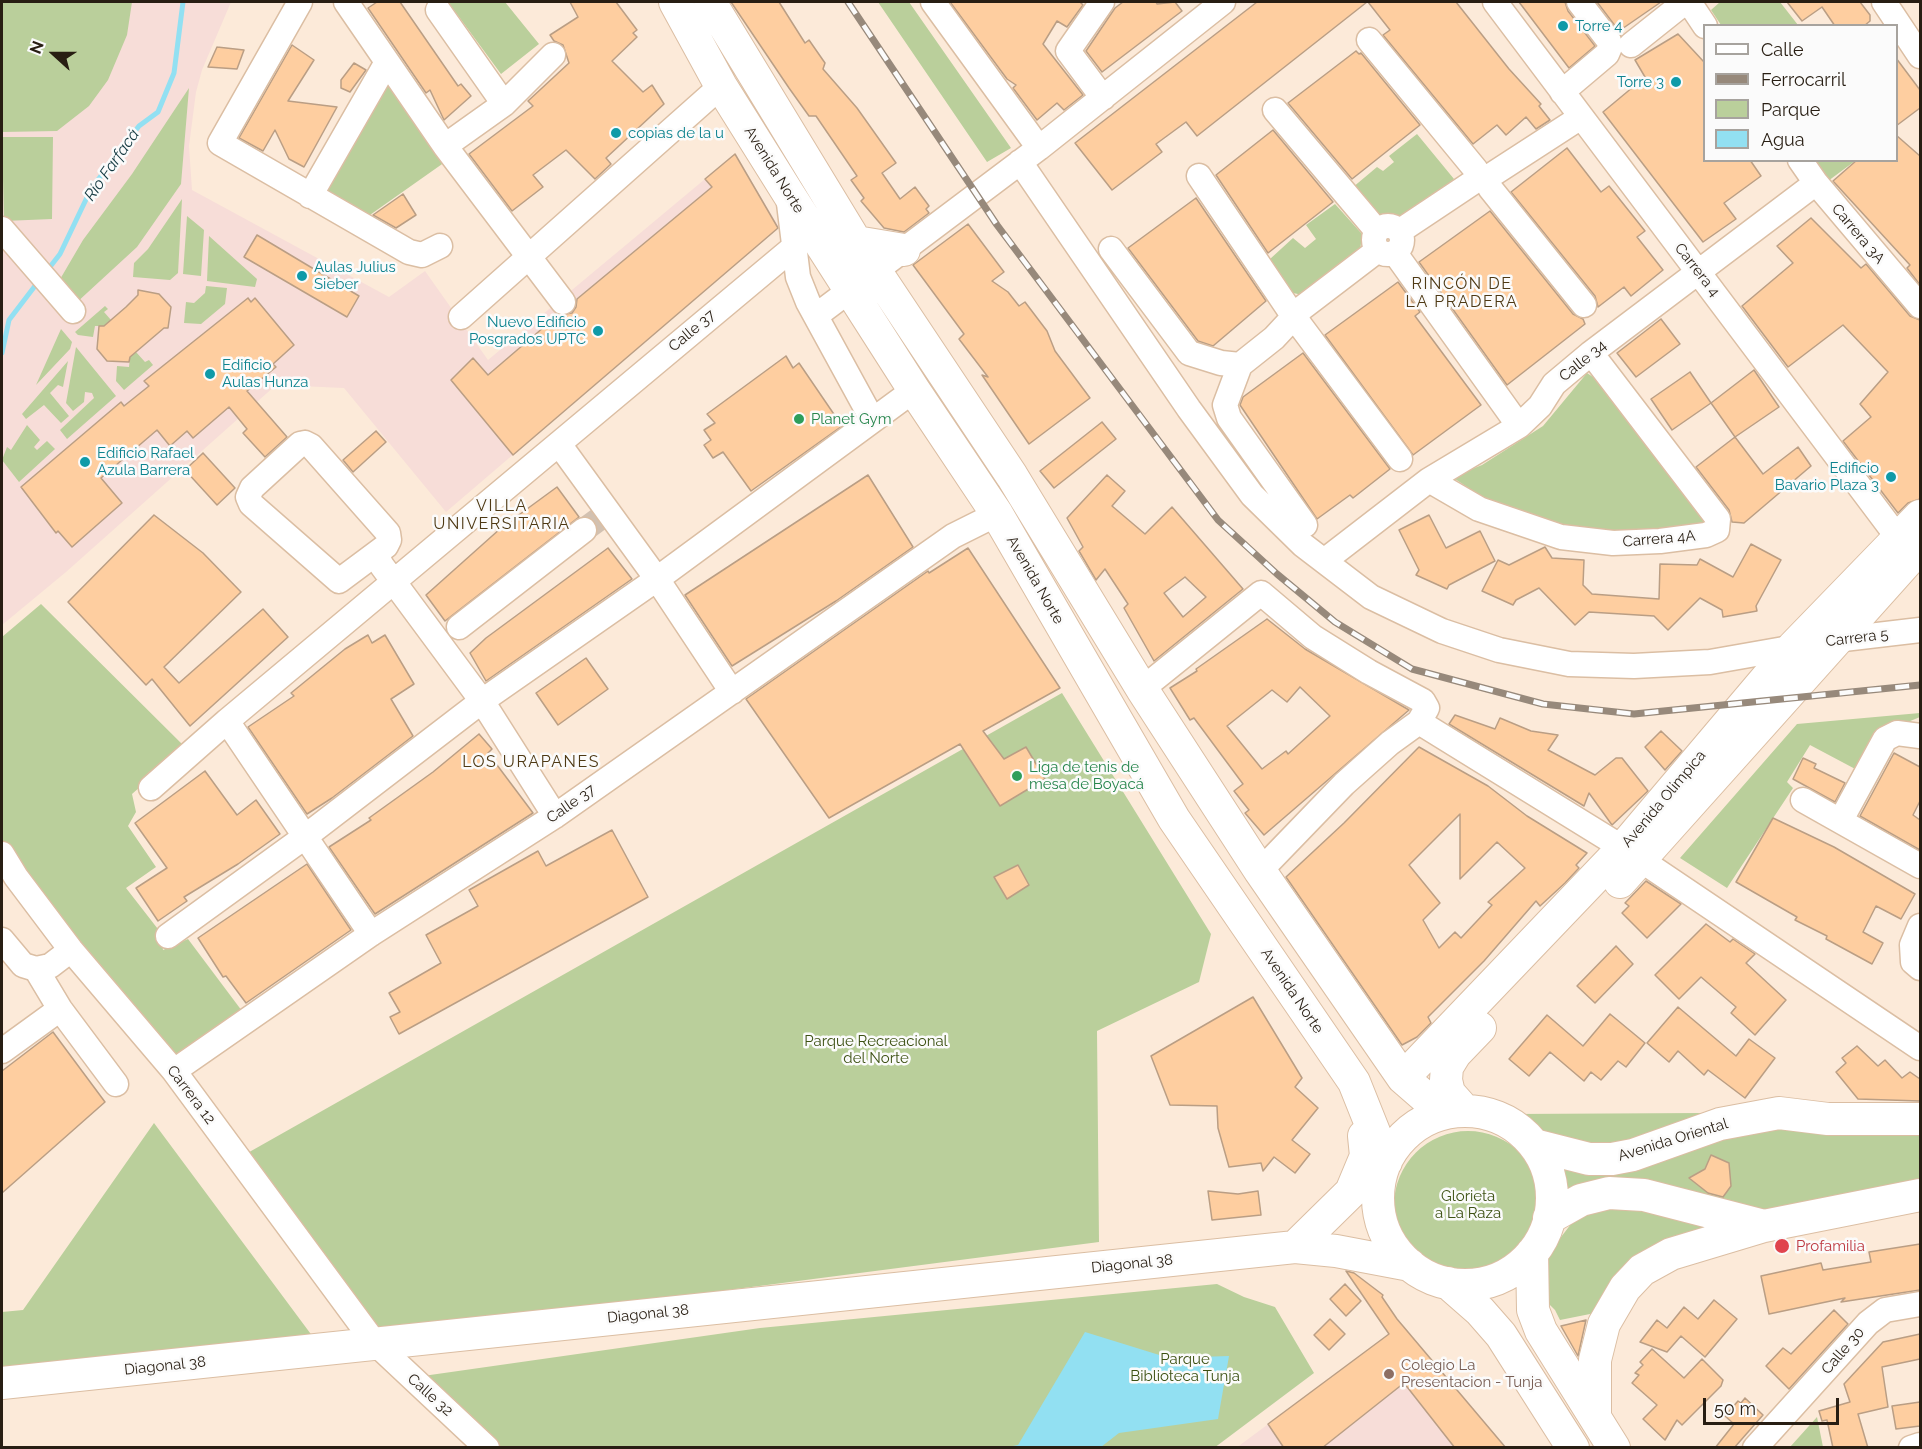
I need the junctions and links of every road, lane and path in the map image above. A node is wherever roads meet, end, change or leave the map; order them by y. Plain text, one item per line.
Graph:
1 (300, 2) edge
2 (346, 2) edge
3 (675, 2) edge
4 (710, 2) edge
5 (933, 2) edge
6 (1102, 2) edge
7 (1223, 2) edge
8 (1495, 2) edge
9 (1579, 2) edge
10 (1687, 2) edge
11 (1887, 2) edge
12 (438, 10) dead end
13 (1704, 24) edge
14 (1369, 39) dead end
15 (1630, 45) dead end
16 (553, 56) dead end
17 (1920, 56) edge
18 (387, 62) junction
19 (721, 86) junction
20 (1562, 92) junction
21 (1103, 98) junction
22 (504, 104) junction
23 (1275, 110) dead end
24 (1581, 117) junction
25 (445, 146) junction
26 (1029, 155) junction
27 (1801, 162) edge
28 (1199, 176) dead end
29 (1483, 179) junction
30 (1816, 183) junction
31 (788, 193) junction
32 (310, 196) junction
33 (2, 229) edge
34 (1388, 241) junction
35 (856, 242) junction
36 (440, 246) dead end
37 (794, 247) junction
38 (904, 249) junction
39 (1112, 249) dead end
40 (529, 257) junction
41 (875, 270) junction
42 (1698, 271) junction
43 (850, 289) junction
44 (563, 302) dead end
45 (67, 303) dead end
46 (1584, 305) dead end
47 (1920, 306) edge
48 (817, 315) junction
49 (462, 317) dead end
50 (1294, 317) junction
51 (1591, 353) junction
52 (1240, 365) junction
53 (914, 390) junction
54 (872, 419) junction
55 (1519, 426) junction
56 (559, 444) junction
57 (1400, 459) dead end
58 (1429, 480) junction
59 (997, 514) junction
60 (1920, 516) edge
61 (597, 521) junction
62 (1305, 525) dead end
63 (1910, 543) edge
64 (376, 554) junction
65 (1324, 561) junction
66 (657, 579) junction
67 (396, 582) junction
68 (459, 627) dead end
69 (1920, 630) edge
70 (1835, 640) junction
71 (1793, 647) junction
72 (1142, 689) junction
73 (732, 692) junction
74 (482, 701) junction
75 (227, 721) junction
76 (1419, 722) junction
77 (1920, 736) edge
78 (151, 788) dead end
79 (1803, 801) dead end
80 (555, 816) junction
81 (1841, 820) junction
82 (306, 836) junction
83 (2, 854) edge
84 (1632, 855) junction
85 (1920, 866) edge
86 (1260, 871) junction
87 (1920, 926) edge
88 (371, 934) junction
89 (168, 936) dead end
90 (2, 940) edge
91 (56, 960) junction
92 (1920, 968) edge
93 (60, 1009) junction
94 (1920, 1048) edge
95 (2, 1051) edge
96 (174, 1071) junction
97 (1403, 1078) junction
98 (1354, 1082) junction
99 (116, 1084) dead end
100 (1458, 1111) junction
101 (1920, 1119) edge
102 (1534, 1145) junction
103 (1382, 1175) junction
104 (1920, 1195) edge
105 (1549, 1218) junction
106 (1764, 1226) junction
107 (1295, 1247) junction
108 (1532, 1253) junction
109 (1410, 1265) junction
110 (1448, 1283) junction
111 (1920, 1304) edge
112 (366, 1343) junction
113 (2, 1383) edge
114 (1595, 1415) junction
115 (1920, 1445) edge
116 (488, 1448) edge
117 (1572, 1448) edge
118 (1614, 1448) edge
119 (1755, 1448) edge
120 (1911, 1448) edge

1 - 32 street
2 - 18 street
3 - 19 main road, Avenida Norte
4 - 35 main road
5 - 26 street, Carrera 5
6 - 21 street
7 - 21 street
8 - 20 street, Carrera 4
9 - 20 street
10 - 13 street
10 - 15 street
11 - 17 street
12 - 22 street
14 - 29 street
16 - 22 street
18 - 25 street
18 - 32 street
19 - 31 main road, Avenida Norte
19 - 40 street
20 - 24 street, Carrera 4
21 - 26 street
22 - 25 street
23 - 34 street
24 - 29 street
24 - 42 street, Carrera 4
25 - 40 street
26 - 38 street
26 - 65 street, Carrera 5
27 - 30 street, Carrera 3A
28 - 50 street
29 - 34 street
29 - 46 street
30 - 42 street, Calle 34
30 - 47 street, Carrera 3A
31 - 37 street
31 - 43 main road, Avenida Norte
32 - 36 street
33 - 45 street
34 - 50 street
34 - 55 street
35 - 38 main road
35 - 41 main road
37 - 48 street
37 - 56 street, Calle 37
38 - 41 street
39 - 52 street
40 - 44 street
40 - 49 street
41 - 43 street
41 - 72 main road
42 - 51 street, Calle 34
42 - 63 street, Carrera 4
43 - 48 street
43 - 53 main road, Avenida Norte
48 - 54 street
50 - 52 street
50 - 57 street
51 - 55 street, Calle 34
51 - 58 street, Carrera 4A
52 - 62 street
53 - 54 street
53 - 59 main road, Avenida Norte
54 - 66 street
55 - 58 street, Calle 34
56 - 61 street
56 - 67 street, Calle 37
58 - 65 street, Calle 34
59 - 73 street, Calle 37
59 - 98 main road, Avenida Norte
60 - 63 main road, Avenida Olimpica
61 - 66 street
61 - 68 street
63 - 70 main road, Avenida Olimpica
63 - 71 main road, Avenida Olimpica
64 - 64 street
64 - 67 street
65 - 71 street, Carrera 5
66 - 73 street
66 - 74 street
67 - 74 street
67 - 75 street, Calle 37
69 - 70 street, Carrera 5
70 - 71 street, Carrera 5
70 - 84 main road, Avenida Olimpica
71 - 84 main road, Avenida Olimpica
72 - 76 street
72 - 86 main road
73 - 80 street, Calle 37
74 - 80 street
74 - 82 street
75 - 78 street, Calle 37
75 - 82 street
76 - 84 street
76 - 86 street
77 - 81 street
79 - 81 street
80 - 88 street, Calle 37
81 - 85 street
82 - 88 street
82 - 89 street
83 - 91 street, Carrera 12
84 - 94 street
84 - 97 main road, Avenida Olimpica
84 - 100 main road, Avenida Olimpica
86 - 97 main road
87 - 92 street
88 - 96 street, Calle 37
90 - 91 street
91 - 93 street
91 - 96 street, Carrera 12
93 - 95 street
93 - 99 street
96 - 112 street, Carrera 12
97 - 100 main road
98 - 103 main road, Avenida Norte
98 - 107 main road
100 - 102 main road
100 - 103 main road
101 - 102 main road, Avenida Oriental
102 - 105 main road
103 - 107 main road, Diagonal 38
103 - 109 main road
104 - 106 main road
105 - 106 main road
105 - 108 main road
106 - 114 main road
107 - 109 main road, Diagonal 38
107 - 112 main road, Diagonal 38
108 - 110 main road
108 - 114 main road
109 - 110 main road
110 - 117 main road
111 - 119 street, Calle 30
112 - 113 main road, Diagonal 38
112 - 116 street, Calle 32
114 - 118 main road
115 - 120 street

